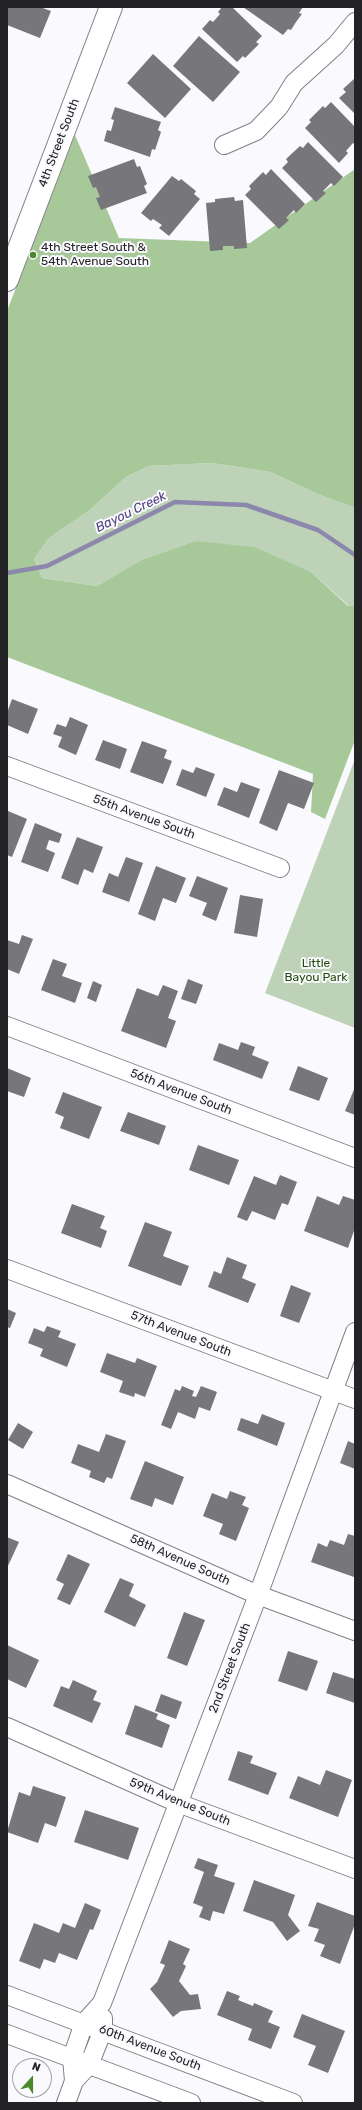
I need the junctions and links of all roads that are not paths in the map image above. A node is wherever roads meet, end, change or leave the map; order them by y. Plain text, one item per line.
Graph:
1 (111, 7) edge
2 (355, 22) edge
3 (224, 145) dead end
4 (7, 280) edge
5 (7, 766) edge
6 (280, 868) dead end
7 (7, 1026) edge
8 (355, 1158) edge
9 (7, 1269) edge
10 (355, 1332) edge
11 (333, 1391) junction
12 (355, 1400) edge
13 (7, 1484) edge
14 (258, 1594) junction
15 (355, 1631) edge
16 (7, 1727) edge
17 (178, 1803) junction
18 (355, 1869) edge
19 (7, 1995) edge
20 (102, 2003) junction
21 (84, 2023) junction
22 (103, 2030) junction
23 (7, 2034) edge
24 (72, 2058) junction
25 (89, 2065) junction
26 (74, 2080) junction
27 (66, 2103) edge
28 (191, 2103) edge
29 (293, 2103) edge

1 - 4 street, 4th Street South
2 - 3 street
5 - 6 street, 55th Avenue South
7 - 8 street, 56th Avenue South
9 - 11 street, 57th Avenue South
10 - 11 street, 2nd Street South
11 - 12 street, 57th Avenue South
11 - 14 street, 2nd Street South
13 - 14 street, 58th Avenue South
14 - 15 street, 58th Avenue South
14 - 17 street, 2nd Street South
16 - 17 street, 59th Avenue South
17 - 18 street, 59th Avenue South
17 - 20 street, 2nd Street South
19 - 21 street, 60th Avenue South
20 - 21 street, 2nd Street South
20 - 22 street, 2nd Street South
21 - 22 street, 60th Avenue South
21 - 24 street, 2nd Street South
22 - 25 street, 2nd Street South
22 - 29 street, 60th Avenue South
23 - 24 street
24 - 25 street
24 - 26 street, 2nd Street South
25 - 26 street, 2nd Street South
25 - 28 street
26 - 27 street, 2nd Street South

